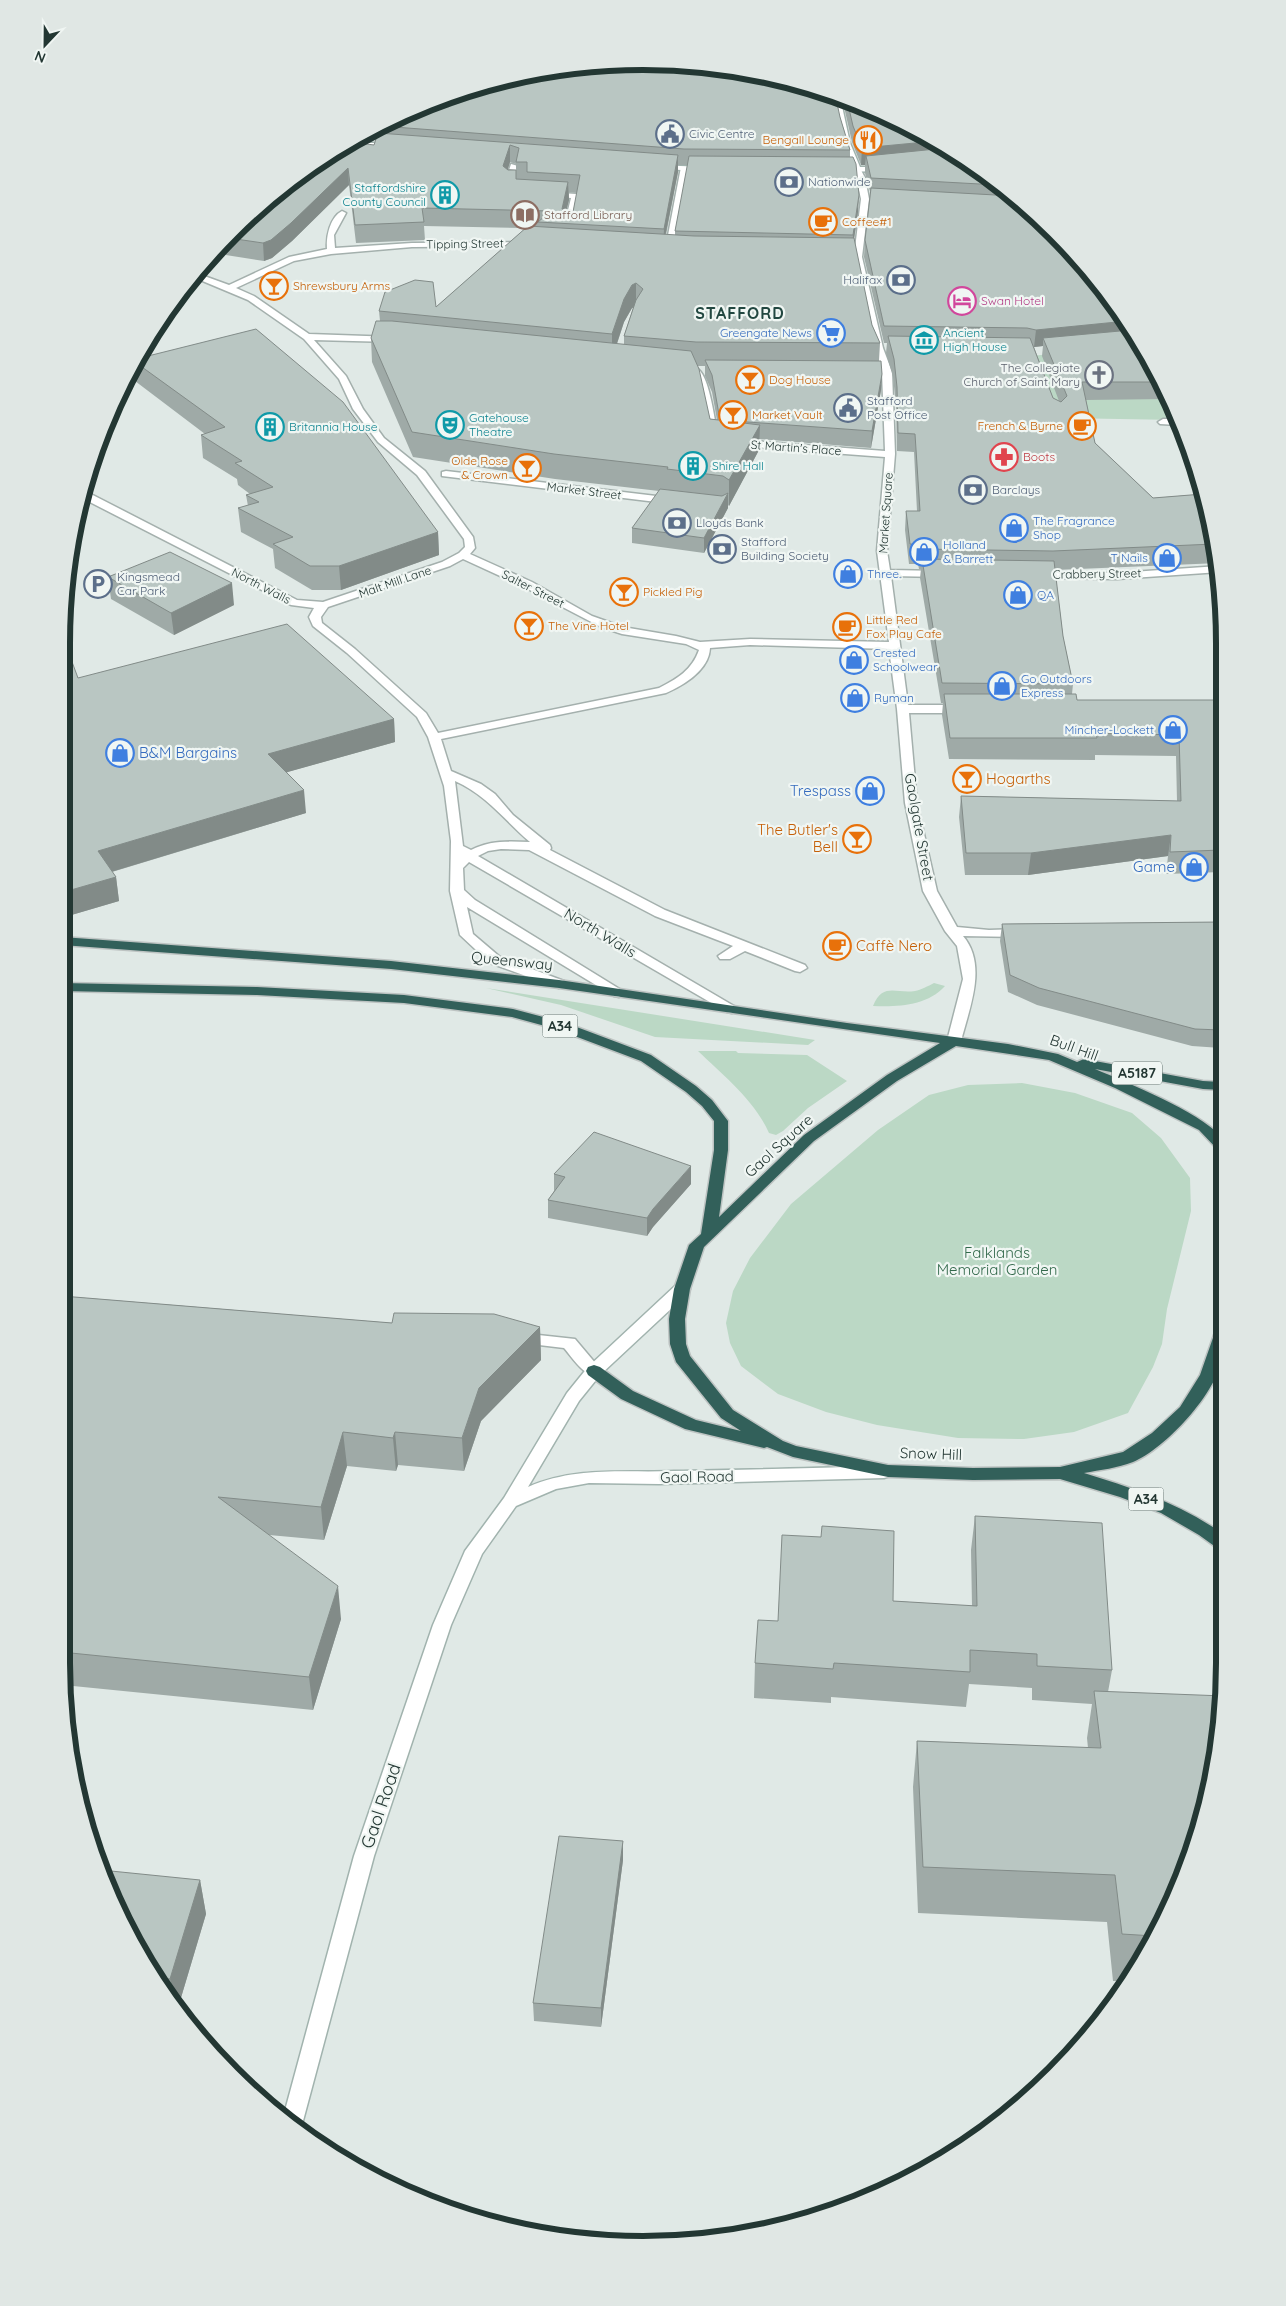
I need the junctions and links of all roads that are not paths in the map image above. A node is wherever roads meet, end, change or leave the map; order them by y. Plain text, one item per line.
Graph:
1 (839, 105) edge
2 (361, 145) edge
3 (406, 147) edge
4 (514, 166) dead end
5 (645, 166) edge
6 (896, 167) edge
7 (684, 169) junction
8 (720, 169) edge
9 (823, 170) edge
10 (857, 170) junction
11 (522, 188) edge
12 (539, 194) edge
13 (342, 213) dead end
14 (568, 227) edge
15 (539, 245) edge
16 (669, 251) edge
17 (331, 252) junction
18 (201, 278) edge
19 (229, 288) junction
20 (307, 337) junction
21 (403, 340) edge
22 (696, 371) edge
23 (1163, 422) dead end
24 (1171, 422) edge
25 (714, 440) edge
26 (732, 442) edge
27 (890, 454) junction
28 (446, 474) dead end
29 (89, 497) edge
30 (685, 502) edge
31 (463, 555) junction
32 (1211, 570) edge
33 (885, 573) junction
34 (949, 574) edge
35 (1028, 575) edge
36 (324, 605) junction
37 (701, 645) junction
38 (895, 646) junction
39 (903, 709) junction
40 (974, 709) edge
41 (434, 737) junction
42 (446, 773) junction
43 (457, 840) junction
44 (468, 856) junction
45 (558, 858) junction
46 (457, 868) junction
47 (457, 891) junction
48 (952, 931) junction
49 (1038, 933) edge
50 (70, 942) edge
51 (742, 947) junction
52 (725, 956) dead end
53 (800, 968) dead end
54 (559, 984) junction
55 (70, 987) edge
56 (619, 993) junction
57 (732, 1008) junction
58 (954, 1041) junction
59 (1053, 1057) junction
60 (1216, 1086) edge
61 (1216, 1140) edge
62 (709, 1236) junction
63 (682, 1288) junction
64 (505, 1336) edge
65 (1216, 1352) edge
66 (594, 1371) junction
67 (777, 1445) junction
68 (888, 1471) junction
69 (1060, 1473) junction
70 (510, 1502) junction
71 (1216, 1538) edge
72 (294, 2118) edge

1 - 10 street
2 - 3 street
4 - 11 street
5 - 7 street
6 - 10 street
7 - 8 street
7 - 16 street
9 - 10 street
10 - 27 street, Market Square
12 - 14 street
13 - 17 street
15 - 17 street, Tipping Street
17 - 19 street, Tipping Street
18 - 19 street
19 - 20 street
20 - 21 street
20 - 31 street
22 - 25 street
23 - 24 street
26 - 27 street, St Martin's Place
27 - 33 street, Market Square
28 - 30 street, Market Street
29 - 36 street, North Walls
31 - 36 street, Malt Mill Lane
31 - 37 street, Salter Street
32 - 35 street, Crabbery Street
33 - 34 street
33 - 38 street, Gaolgate Street
36 - 41 street, North Walls
37 - 38 street, Salter Street
37 - 41 street
38 - 39 street, Gaolgate Street
39 - 40 street
39 - 48 street, Gaolgate Street
41 - 42 street, North Walls
42 - 43 street, North Walls
42 - 45 street
43 - 44 street, North Walls
43 - 46 street, North Walls
44 - 45 street
44 - 46 street
44 - 57 street, North Walls
45 - 51 street
46 - 47 street, North Walls
47 - 54 street, North Walls
47 - 56 street
48 - 49 street
48 - 58 street, Gaolgate Street
50 - 54 highway, Queensway
51 - 52 street
51 - 53 street
54 - 56 highway, Queensway
55 - 62 highway, A34
56 - 57 highway, Queensway
57 - 58 highway, Queensway
58 - 59 highway, Bull Hill
58 - 62 highway, Gaol Square
59 - 60 highway, A5187
59 - 61 highway, Bull Hill
62 - 63 highway, Gaol Square
63 - 66 street, Gaol Road
63 - 67 highway, Snow Hill
64 - 66 street
65 - 69 highway, Snow Hill
66 - 67 highway
66 - 70 street, Gaol Road
67 - 68 highway, Snow Hill
68 - 69 highway, Snow Hill
68 - 70 street, Gaol Road
69 - 71 highway, A34
70 - 72 street, Gaol Road

